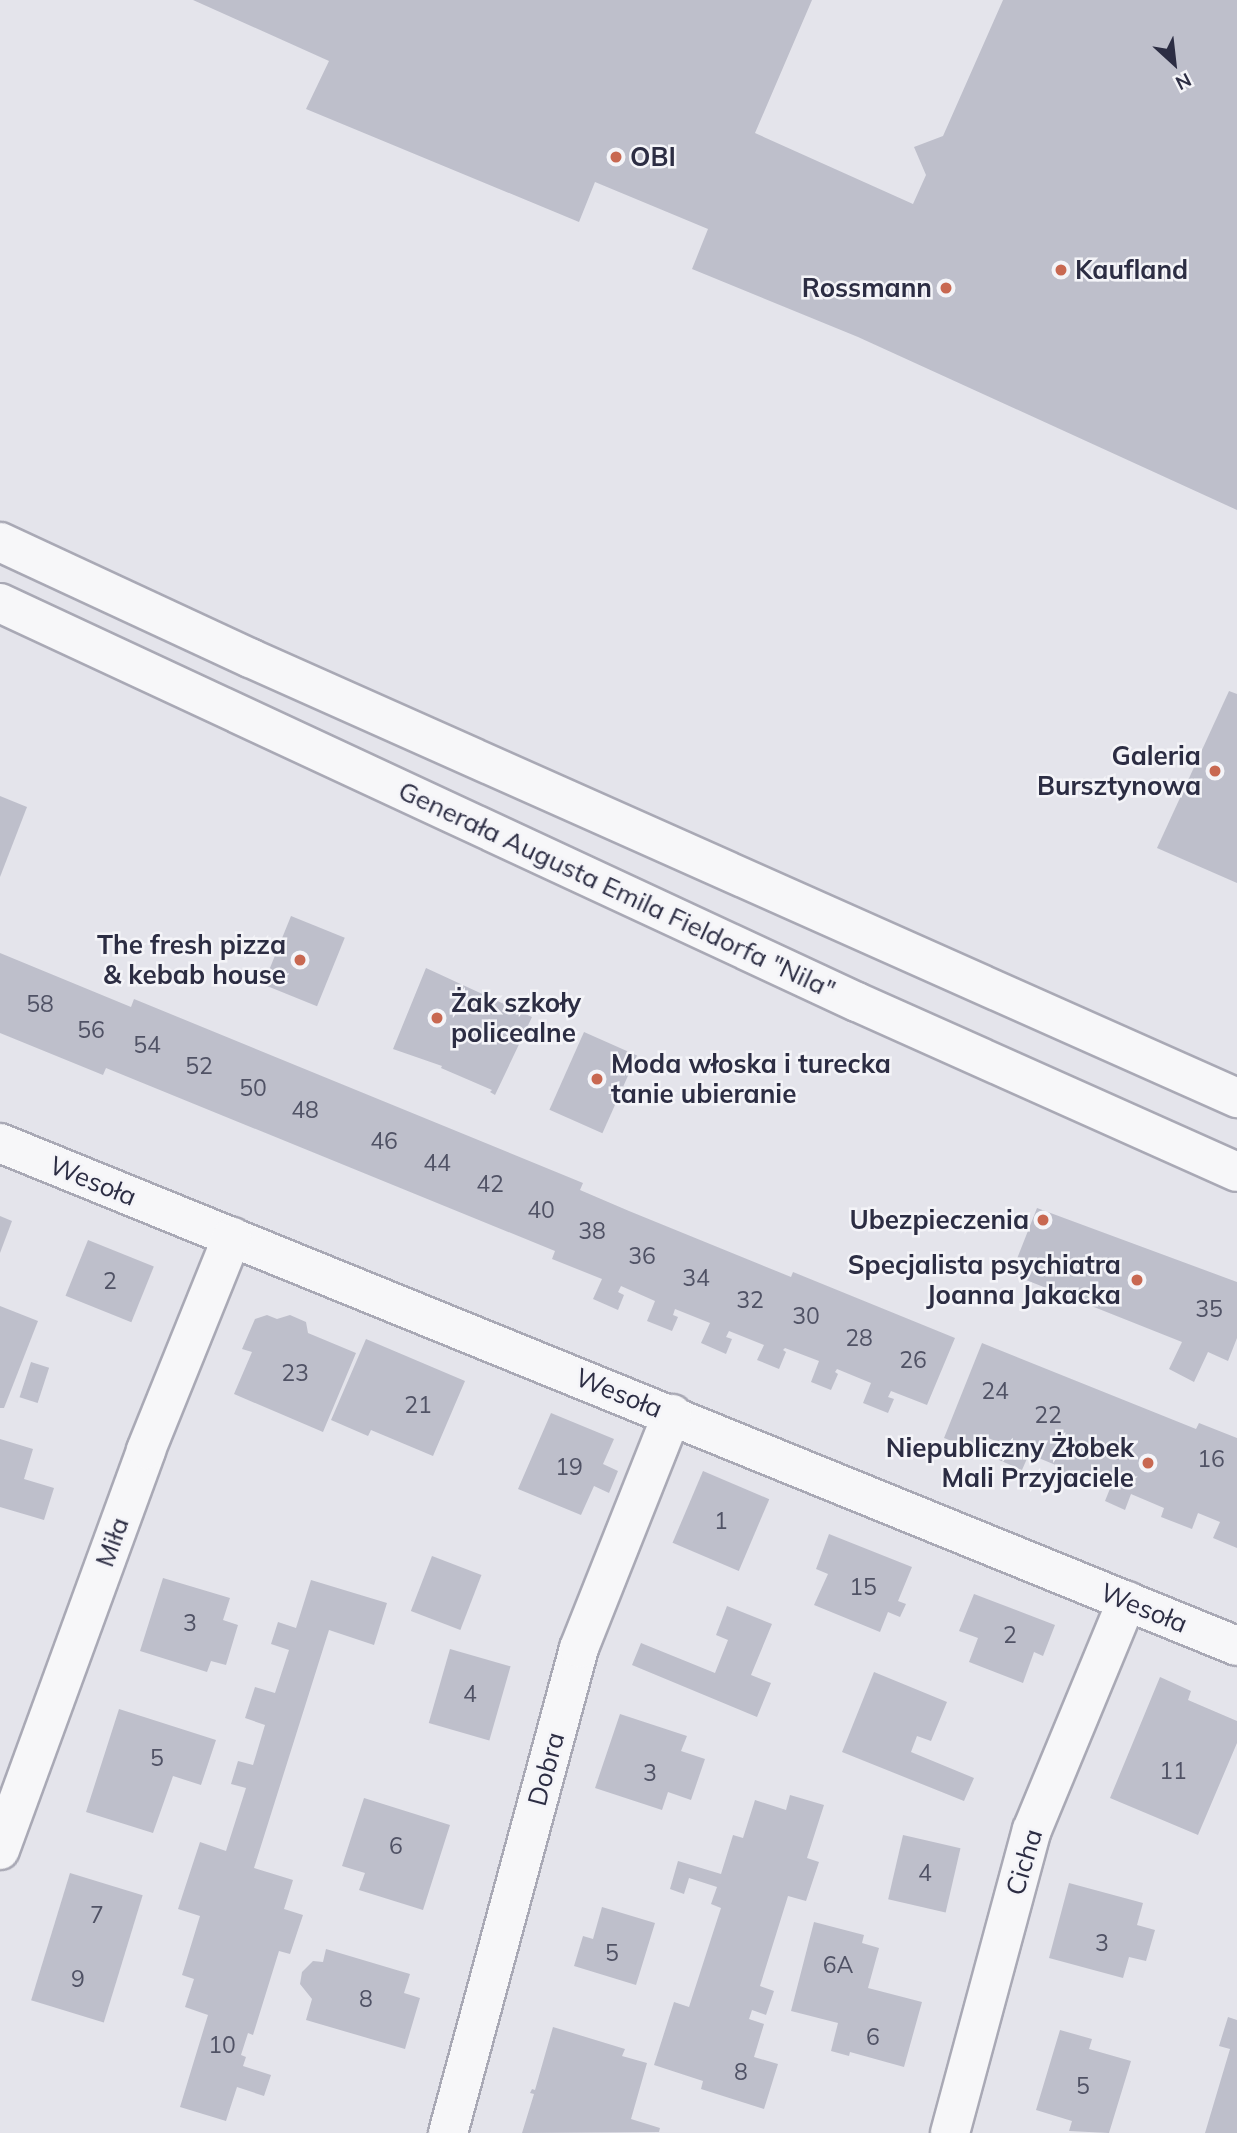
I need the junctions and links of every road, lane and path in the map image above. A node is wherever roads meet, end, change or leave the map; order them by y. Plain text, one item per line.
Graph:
1 (0, 542) edge
2 (0, 603) edge
3 (1237, 1098) edge
4 (0, 1143) edge
5 (1237, 1172) edge
6 (232, 1237) junction
7 (672, 1414) junction
8 (1128, 1601) junction
9 (1237, 1646) edge
10 (0, 1850) edge
11 (448, 2133) edge
12 (950, 2133) edge

1 - 3 street
2 - 5 street, Generała Augusta Emila Fieldorfa "Nila"
4 - 6 street, Wesoła
6 - 7 street, Wesoła
6 - 10 street, Miła
7 - 8 street, Wesoła
7 - 11 street, Dobra
8 - 9 street, Wesoła
8 - 12 street, Cicha

